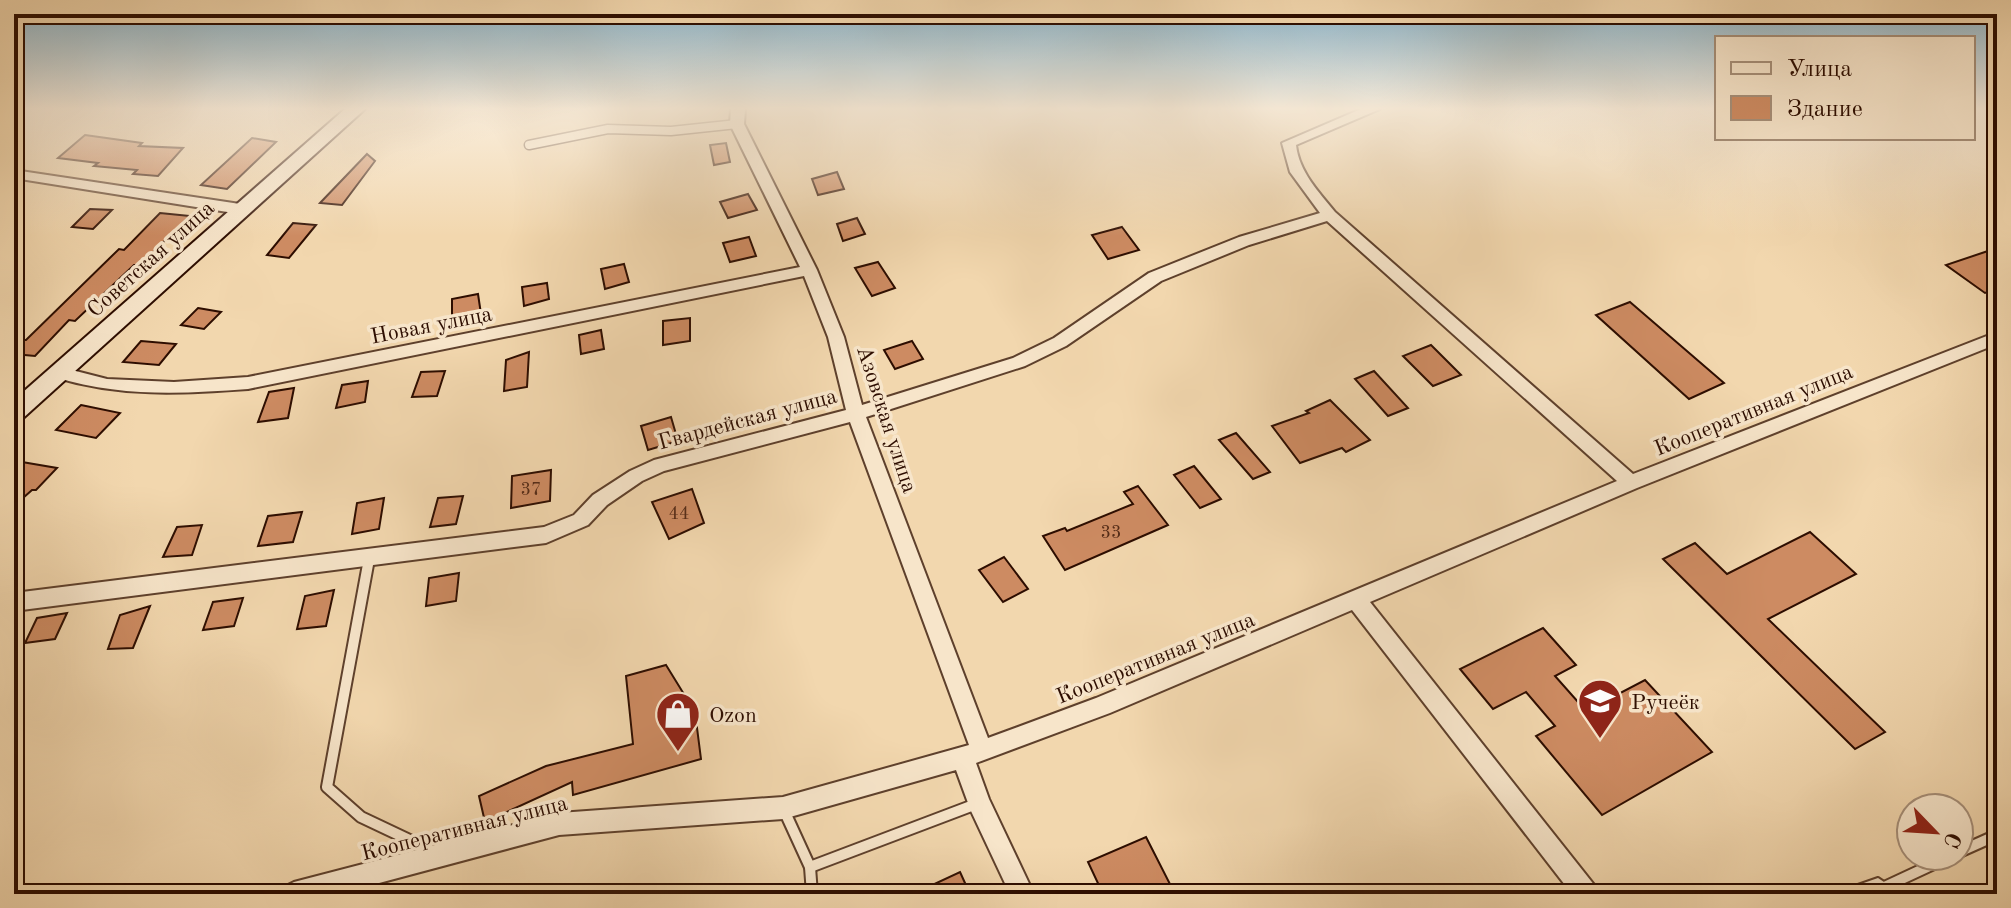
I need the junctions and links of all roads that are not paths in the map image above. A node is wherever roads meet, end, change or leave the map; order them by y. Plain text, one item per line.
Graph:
1 (307, 151) edge
2 (754, 151) edge
3 (1289, 151) edge
4 (14, 174) edge
5 (240, 209) junction
6 (1330, 215) junction
7 (809, 270) junction
8 (1996, 340) edge
9 (60, 373) junction
10 (14, 413) edge
11 (856, 414) junction
12 (1631, 483) junction
13 (369, 559) junction
14 (1357, 601) junction
15 (14, 602) edge
16 (973, 754) junction
17 (979, 803) junction
18 (783, 808) junction
19 (1997, 835) edge
20 (1975, 845) edge
21 (440, 854) junction
22 (810, 867) junction
23 (1918, 872) edge
24 (1874, 893) edge
25 (294, 894) edge
26 (812, 894) edge
27 (1022, 894) edge
28 (1587, 894) edge

1 - 5 street, Советская улица
2 - 7 street, Азовская улица
3 - 6 street
4 - 5 street
5 - 9 street, Советская улица
6 - 11 street, Гвардейская улица
6 - 12 street
7 - 9 street, Новая улица
7 - 11 street, Азовская улица
8 - 12 street, Кооперативная улица
9 - 10 street, Советская улица
11 - 13 street, Гвардейская улица
11 - 16 street, Азовская улица
12 - 14 street, Кооперативная улица
13 - 15 street, Гвардейская улица
13 - 21 lane
14 - 16 street, Кооперативная улица
14 - 28 street
16 - 17 street, Азовская улица
16 - 18 street, Кооперативная улица
17 - 22 lane
17 - 27 street, Азовская улица
18 - 21 street, Кооперативная улица
18 - 22 lane
19 - 20 lane
21 - 25 street, Кооперативная улица
22 - 26 lane
23 - 24 lane

